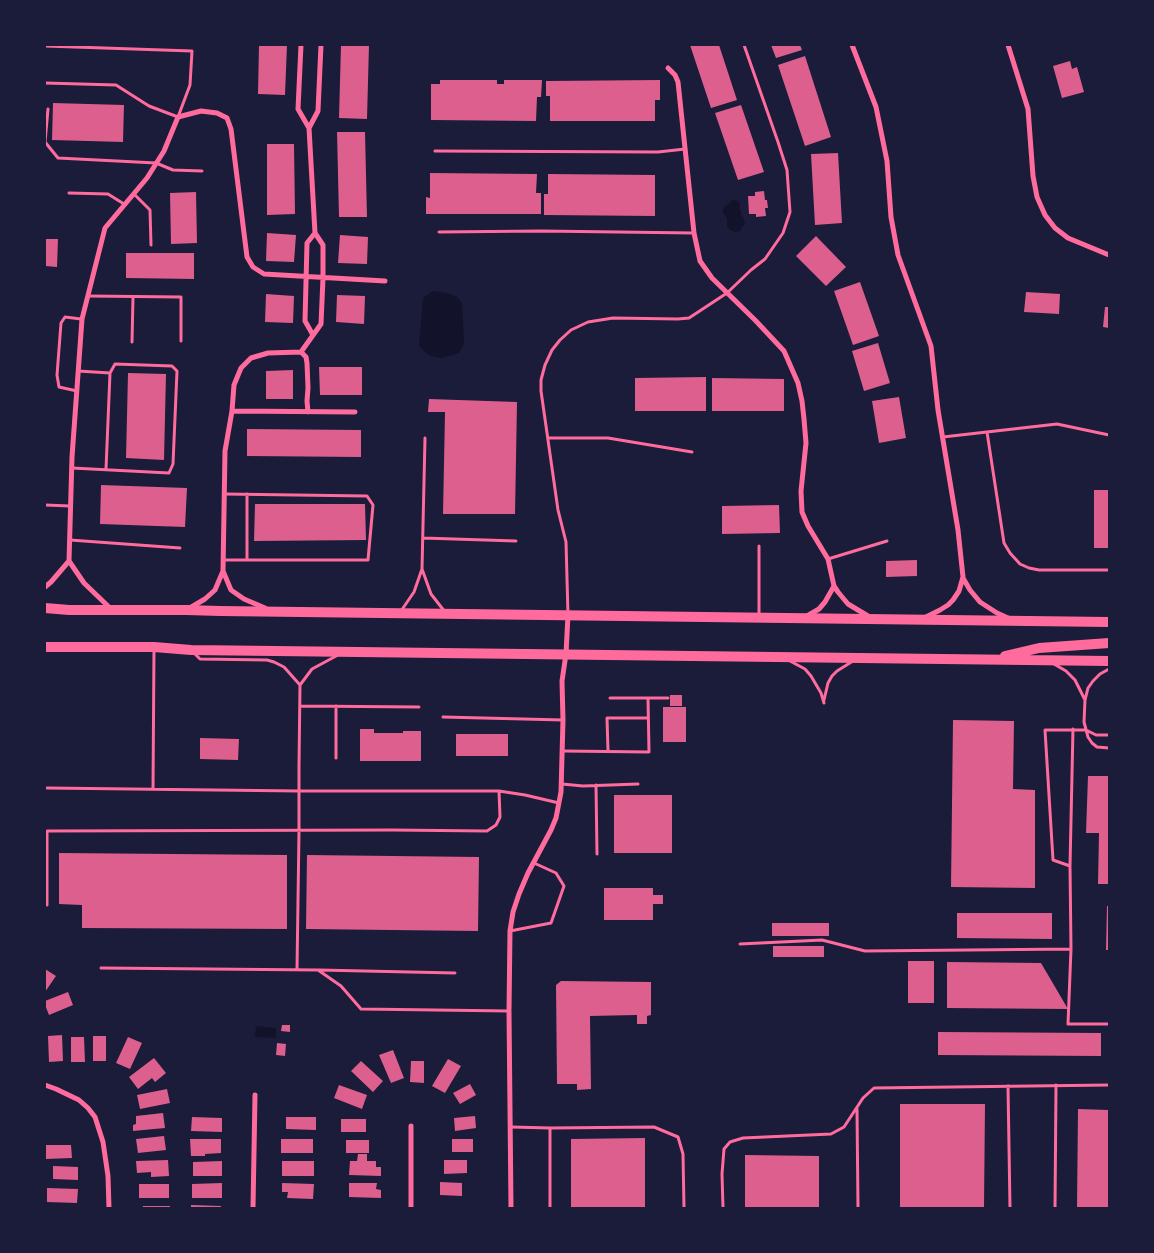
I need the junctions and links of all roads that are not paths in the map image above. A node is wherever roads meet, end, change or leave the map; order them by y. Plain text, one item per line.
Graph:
1 (192, 45) edge
2 (301, 45) edge
3 (321, 45) edge
4 (744, 45) edge
5 (852, 45) edge
6 (1008, 45) edge
7 (45, 46) edge
8 (192, 51) junction
9 (668, 68) dead end
10 (45, 83) edge
11 (48, 109) dead end
12 (178, 117) junction
13 (309, 128) junction
14 (685, 149) junction
15 (435, 151) dead end
16 (156, 163) junction
17 (202, 171) dead end
18 (70, 193) dead end
19 (134, 193) junction
20 (125, 204) junction
21 (440, 232) dead end
22 (315, 233) junction
23 (694, 233) junction
24 (151, 245) dead end
25 (1109, 255) edge
26 (306, 278) junction
27 (323, 278) junction
28 (385, 281) dead end
29 (727, 293) junction
30 (88, 296) junction
31 (133, 297) junction
32 (82, 320) junction
33 (313, 335) junction
34 (181, 341) dead end
35 (132, 342) dead end
36 (301, 352) junction
37 (78, 371) junction
38 (110, 373) junction
39 (77, 391) junction
40 (232, 411) junction
41 (308, 412) junction
42 (355, 412) dead end
43 (987, 432) junction
44 (1109, 435) edge
45 (943, 437) junction
46 (425, 438) dead end
47 (549, 438) junction
48 (692, 452) dead end
49 (71, 468) junction
50 (106, 469) junction
51 (224, 494) junction
52 (247, 494) junction
53 (45, 504) edge
54 (70, 506) junction
55 (423, 538) junction
56 (70, 540) junction
57 (516, 541) dead end
58 (887, 541) dead end
59 (759, 546) dead end
60 (180, 548) dead end
61 (828, 559) junction
62 (223, 560) junction
63 (247, 560) junction
64 (69, 561) junction
65 (422, 569) junction
66 (1109, 570) edge
67 (223, 571) junction
68 (963, 577) junction
69 (45, 586) edge
70 (834, 586) junction
71 (45, 608) edge
72 (112, 609) junction
73 (186, 610) junction
74 (273, 612) junction
75 (399, 614) junction
76 (446, 614) junction
77 (568, 615) junction
78 (759, 618) junction
79 (803, 618) junction
80 (874, 619) junction
81 (916, 620) junction
82 (1016, 621) junction
83 (1109, 622) edge
84 (1109, 643) edge
85 (45, 647) edge
86 (154, 647) junction
87 (192, 650) junction
88 (344, 652) junction
89 (566, 654) junction
90 (780, 657) junction
91 (859, 658) junction
92 (995, 659) junction
93 (1044, 660) junction
94 (1109, 661) edge
95 (1109, 669) edge
96 (300, 685) junction
97 (610, 698) dead end
98 (648, 698) junction
99 (668, 698) dead end
100 (1085, 700) junction
101 (300, 706) junction
102 (336, 706) junction
103 (419, 707) dead end
104 (442, 717) dead end
105 (648, 718) junction
106 (563, 720) junction
107 (1073, 729) junction
108 (1086, 730) junction
109 (1109, 735) edge
110 (1109, 748) edge
111 (563, 751) junction
112 (608, 752) junction
113 (336, 758) dead end
114 (562, 784) junction
115 (638, 784) dead end
116 (596, 785) junction
117 (47, 788) dead end
118 (153, 789) junction
119 (299, 791) junction
120 (499, 791) junction
121 (559, 802) junction
122 (300, 831) junction
123 (597, 854) dead end
124 (534, 863) junction
125 (1070, 866) junction
126 (46, 905) dead end
127 (510, 931) junction
128 (740, 944) dead end
129 (1071, 949) junction
130 (102, 968) dead end
131 (297, 970) junction
132 (318, 970) junction
133 (455, 973) dead end
134 (509, 1012) junction
135 (1109, 1024) edge
136 (1109, 1084) edge
137 (45, 1085) edge
138 (1056, 1085) junction
139 (1008, 1086) junction
140 (254, 1095) dead end
141 (857, 1109) junction
142 (411, 1126) dead end
143 (511, 1127) junction
144 (550, 1128) junction
145 (109, 1208) edge
146 (253, 1208) edge
147 (411, 1208) edge
148 (511, 1208) edge
149 (550, 1208) edge
150 (684, 1208) edge
151 (723, 1208) edge
152 (858, 1208) edge
153 (1010, 1208) edge
154 (1055, 1208) edge

1 - 8 lane
2 - 13 street
3 - 13 street
4 - 29 lane
5 - 45 street
6 - 25 street
7 - 8 lane
8 - 12 lane
9 - 14 street
10 - 12 lane
11 - 16 lane
12 - 16 street
12 - 26 street
13 - 22 street
14 - 15 lane
14 - 23 street
16 - 17 lane
16 - 19 street
18 - 20 lane
19 - 20 street
19 - 24 lane
20 - 30 street
21 - 23 lane
22 - 26 street
22 - 27 street
23 - 29 street
26 - 27 street
26 - 33 street
27 - 28 street
27 - 33 street
29 - 47 lane
29 - 61 street
30 - 31 lane
30 - 32 street
31 - 34 lane
31 - 35 lane
32 - 37 street
32 - 39 lane
33 - 36 street
36 - 40 street
36 - 41 street
37 - 38 lane
37 - 39 street
38 - 50 lane
38 - 50 lane
39 - 49 street
40 - 41 street
40 - 51 street
41 - 42 street
43 - 44 lane
43 - 45 lane
43 - 66 lane
45 - 68 street
46 - 55 lane
47 - 48 lane
47 - 77 lane
49 - 50 lane
49 - 54 street
51 - 52 lane
51 - 62 street
52 - 63 lane
52 - 63 lane
53 - 54 lane
54 - 56 street
55 - 57 lane
55 - 65 lane
56 - 60 lane
56 - 64 street
58 - 61 lane
59 - 78 lane
61 - 70 street
62 - 63 lane
62 - 67 street
64 - 69 street
64 - 72 street
65 - 75 lane
65 - 76 lane
67 - 73 street
67 - 74 street
68 - 81 street
68 - 82 street
70 - 79 street
70 - 80 street
71 - 72 main road
72 - 73 main road
73 - 74 main road
74 - 75 main road
75 - 76 main road
76 - 77 main road
77 - 78 main road
77 - 89 street
78 - 79 main road
79 - 80 main road
80 - 81 main road
81 - 82 main road
82 - 83 main road
84 - 92 main road
85 - 86 main road
86 - 87 main road
86 - 118 lane
87 - 88 main road
87 - 96 lane
88 - 89 main road
88 - 96 lane
89 - 90 main road
89 - 106 street
90 - 91 main road
90 - 91 lane
91 - 92 main road
92 - 93 main road
93 - 94 main road
93 - 100 lane
95 - 100 lane
96 - 101 lane
97 - 98 lane
98 - 99 lane
98 - 105 lane
100 - 108 lane
101 - 102 lane
101 - 119 lane
102 - 103 lane
102 - 113 lane
104 - 106 lane
105 - 112 lane
105 - 112 lane
106 - 111 street
107 - 108 lane
107 - 125 lane
107 - 125 lane
108 - 109 lane
108 - 110 lane
111 - 112 lane
111 - 114 street
114 - 116 lane
114 - 121 street
115 - 116 lane
116 - 123 lane
117 - 118 lane
118 - 119 lane
119 - 120 lane
119 - 122 lane
120 - 121 lane
120 - 122 lane
121 - 124 street
122 - 126 lane
122 - 131 lane
124 - 127 street
124 - 127 lane
125 - 129 lane
127 - 134 street
128 - 129 lane
129 - 135 lane
130 - 131 lane
131 - 132 lane
132 - 133 lane
132 - 134 lane
134 - 143 street
136 - 138 lane
137 - 145 street
138 - 139 lane
138 - 154 lane
139 - 141 lane
139 - 153 lane
140 - 146 street
141 - 151 lane
141 - 152 lane
142 - 147 street
143 - 144 lane
143 - 148 street
144 - 149 lane
144 - 150 lane

